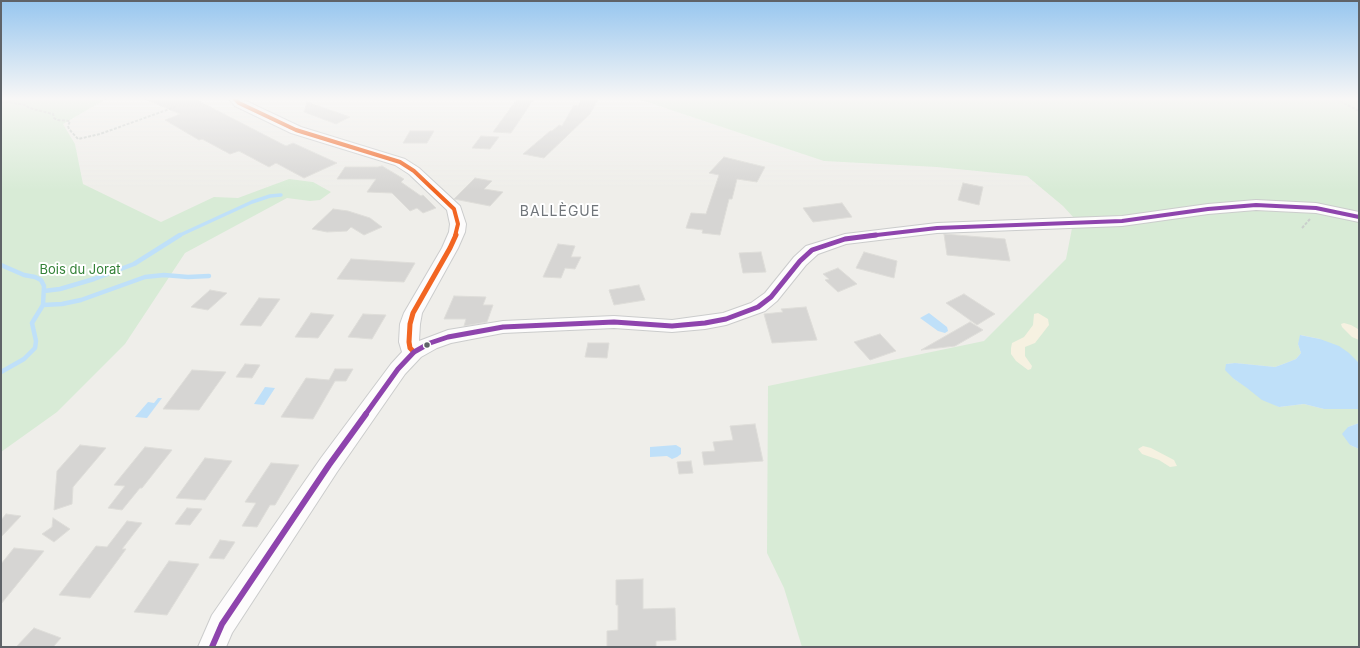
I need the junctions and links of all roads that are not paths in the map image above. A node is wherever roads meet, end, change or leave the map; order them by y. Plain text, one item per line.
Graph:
1 (294, 129) edge
2 (1359, 217) edge
3 (414, 352) junction
4 (212, 647) edge

1 - 3 street
2 - 3 street
3 - 4 street

